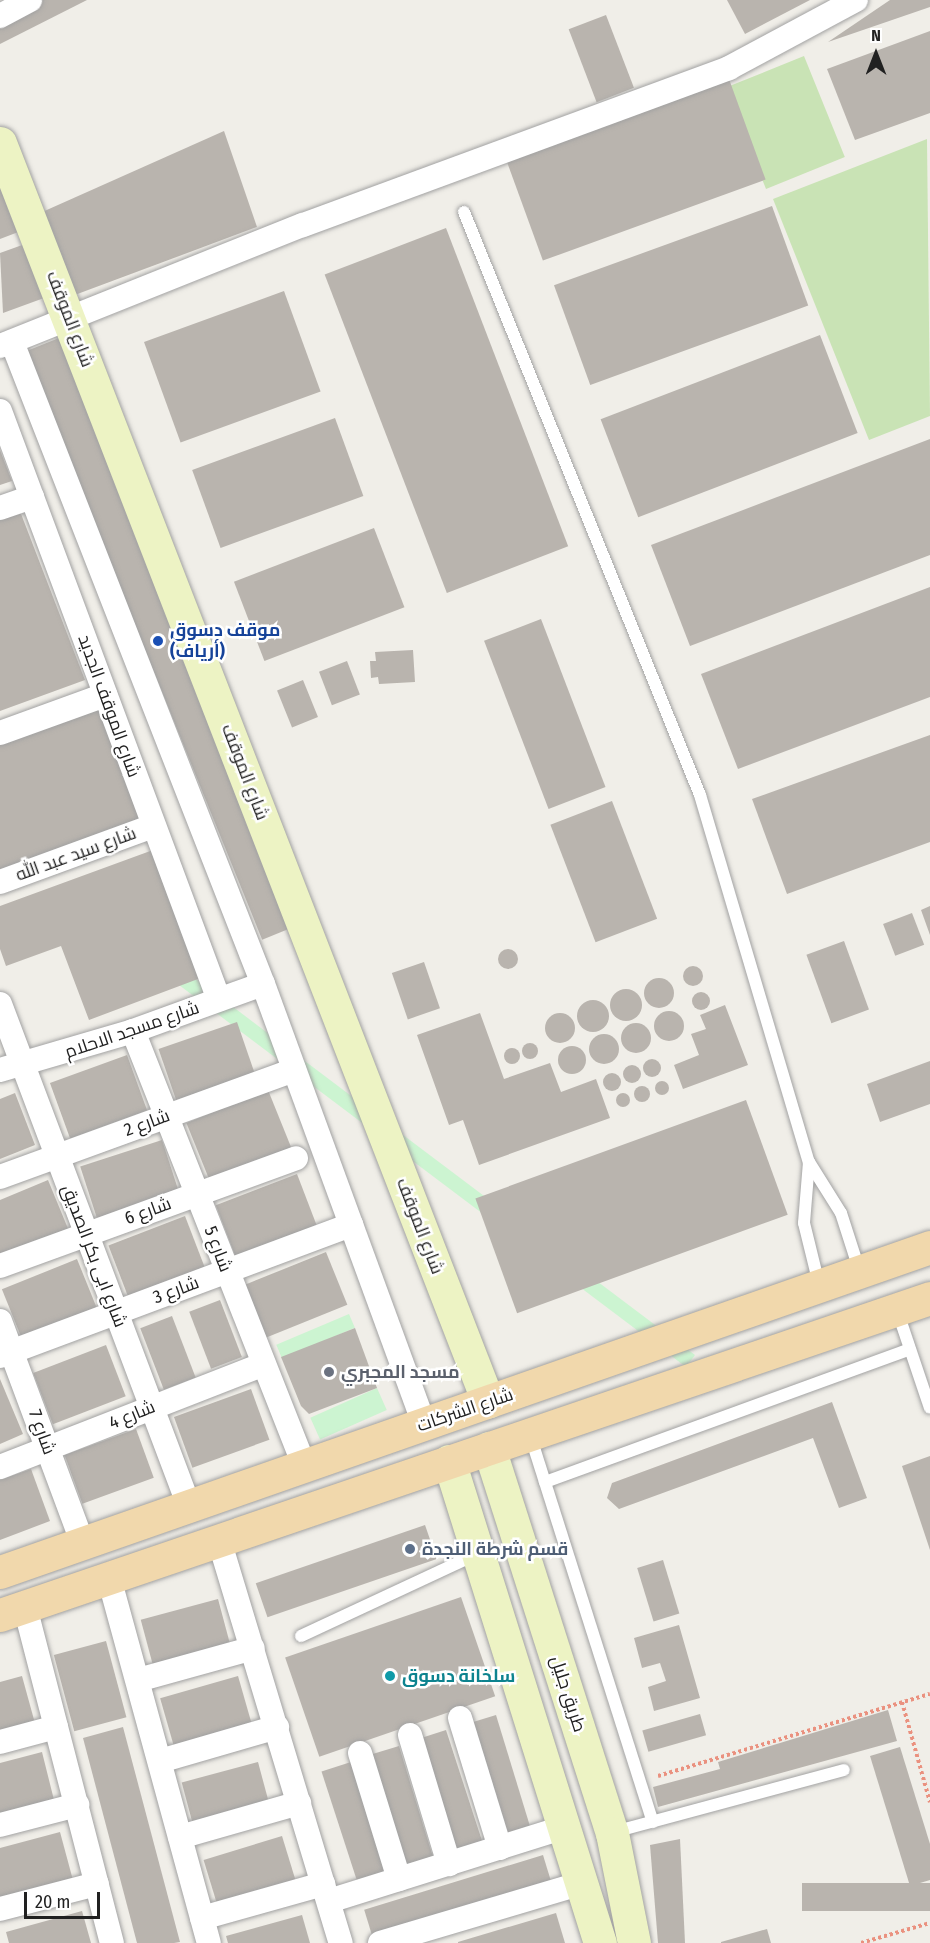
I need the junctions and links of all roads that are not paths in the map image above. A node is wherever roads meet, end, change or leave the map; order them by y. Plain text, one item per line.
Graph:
1 (30, 0) edge
2 (855, 0) edge
3 (822, 9) edge
4 (0, 16) edge
5 (0, 143) edge
6 (464, 212) dead end
7 (70, 319) junction
8 (6, 344) edge
9 (0, 411) edge
10 (32, 497) junction
11 (0, 508) edge
12 (105, 695) junction
13 (0, 733) edge
14 (153, 826) junction
15 (0, 882) edge
16 (263, 984) junction
17 (219, 1000) junction
18 (0, 1004) edge
19 (133, 1031) junction
20 (10, 1067) edge
21 (294, 1070) junction
22 (166, 1116) junction
23 (56, 1156) junction
24 (296, 1158) dead end
25 (809, 1162) junction
26 (0, 1177) edge
27 (197, 1194) junction
28 (351, 1225) junction
29 (86, 1234) junction
30 (930, 1247) edge
31 (0, 1266) edge
32 (227, 1271) junction
33 (859, 1271) junction
34 (819, 1284) junction
35 (930, 1298) edge
36 (754, 1307) junction
37 (897, 1309) junction
38 (116, 1312) junction
39 (0, 1321) edge
40 (834, 1331) junction
41 (910, 1348) junction
42 (768, 1353) junction
43 (6, 1354) edge
44 (264, 1364) junction
45 (488, 1402) junction
46 (152, 1407) junction
47 (930, 1408) edge
48 (424, 1425) junction
49 (530, 1434) junction
50 (489, 1448) junction
51 (48, 1449) junction
52 (449, 1461) junction
53 (304, 1466) junction
54 (0, 1467) edge
55 (545, 1482) junction
56 (189, 1506) junction
57 (219, 1540) junction
58 (83, 1544) junction
59 (478, 1553) junction
60 (0, 1572) edge
61 (109, 1578) junction
62 (540, 1606) junction
63 (12, 1611) edge
64 (500, 1620) junction
65 (301, 1636) dead end
66 (253, 1648) junction
67 (138, 1680) junction
68 (460, 1718) dead end
69 (56, 1727) junction
70 (277, 1727) junction
71 (410, 1735) dead end
72 (0, 1742) edge
73 (360, 1753) dead end
74 (160, 1761) junction
75 (844, 1770) dead end
76 (299, 1803) junction
77 (77, 1805) junction
78 (653, 1821) junction
79 (0, 1826) edge
80 (565, 1827) junction
81 (612, 1833) junction
82 (180, 1837) junction
83 (500, 1848) junction
84 (449, 1864) junction
85 (399, 1879) junction
86 (582, 1883) junction
87 (97, 1884) junction
88 (326, 1892) junction
89 (0, 1909) edge
90 (203, 1936) edge
91 (598, 1942) edge
92 (112, 1943) edge
93 (341, 1943) edge
94 (380, 1943) edge
95 (634, 1943) edge

1 - 4 street
2 - 3 street
3 - 7 street
5 - 7 street, شارع الموقف
6 - 25 lane
7 - 8 street
7 - 45 street, شارع الموقف
8 - 16 street
9 - 10 street, شارع الموقف الجديد
10 - 11 street
10 - 12 street, شارع الموقف الجديد
12 - 13 street
12 - 14 street, شارع الموقف الجديد
14 - 15 street, شارع سيد عبد الله
14 - 17 street, شارع الموقف الجديد
16 - 17 street, شارع مسجد الاحلام
16 - 21 street
17 - 19 street, شارع مسجد الاحلام
18 - 20 street, شارع ابى بكر الصديق
19 - 20 street, شارع مسجد الاحلام
19 - 22 street, شارع 5
20 - 23 street, شارع ابى بكر الصديق
21 - 22 street, شارع 2
21 - 28 street
22 - 23 street, شارع 2
22 - 27 street, شارع 5
23 - 26 street, شارع 2
23 - 29 street, شارع ابى بكر الصديق
24 - 27 street, شارع 6
25 - 33 lane
25 - 34 lane
27 - 29 street, شارع 6
27 - 32 street, شارع 5
28 - 32 street, شارع 3
28 - 48 street
29 - 31 street, شارع 6
29 - 38 street, شارع ابى بكر الصديق
30 - 33 main road, شارع الشركات
32 - 38 street, شارع 3
32 - 44 street, شارع 5
33 - 34 main road, شارع الشركات
34 - 36 main road, شارع الشركات
34 - 40 main road
35 - 37 main road
36 - 42 main road
36 - 45 main road, شارع الشركات
37 - 40 main road
37 - 41 lane
38 - 43 street, شارع 3
38 - 46 street, شارع ابى بكر الصديق
39 - 43 street, شارع 7
40 - 42 main road
41 - 47 lane
41 - 55 lane
42 - 49 main road
43 - 51 street, شارع 7
44 - 46 street, شارع 4
44 - 53 street, شارع 5
45 - 48 main road, شارع الشركات
46 - 51 street, شارع 4
46 - 56 street, شارع ابى بكر الصديق
48 - 53 main road, شارع الشركات
49 - 50 main road
49 - 55 lane
50 - 52 main road
50 - 62 street, طريق جليل
51 - 54 street, شارع 4
51 - 58 street, شارع 7
52 - 57 main road
52 - 59 street
53 - 56 main road, شارع الشركات
55 - 78 lane
56 - 58 main road, شارع الشركات
57 - 61 main road
57 - 66 street
58 - 60 main road, شارع الشركات
59 - 64 street
59 - 65 lane
61 - 63 main road
61 - 67 street
62 - 64 street
62 - 81 street, طريق جليل
63 - 69 street
64 - 80 street
66 - 67 street
66 - 70 street
67 - 74 street
68 - 83 street
69 - 72 street
69 - 77 street
70 - 74 street
70 - 76 street
71 - 84 street
73 - 85 street
74 - 82 street
75 - 78 lane
76 - 82 street
76 - 88 street
77 - 79 street
77 - 87 street
78 - 81 lane
80 - 83 street
80 - 86 street
81 - 95 street, طريق جليل
82 - 90 street
83 - 84 street
84 - 85 street
85 - 88 street
86 - 91 street
86 - 94 street
87 - 89 street
87 - 92 street
88 - 90 street
88 - 93 street

